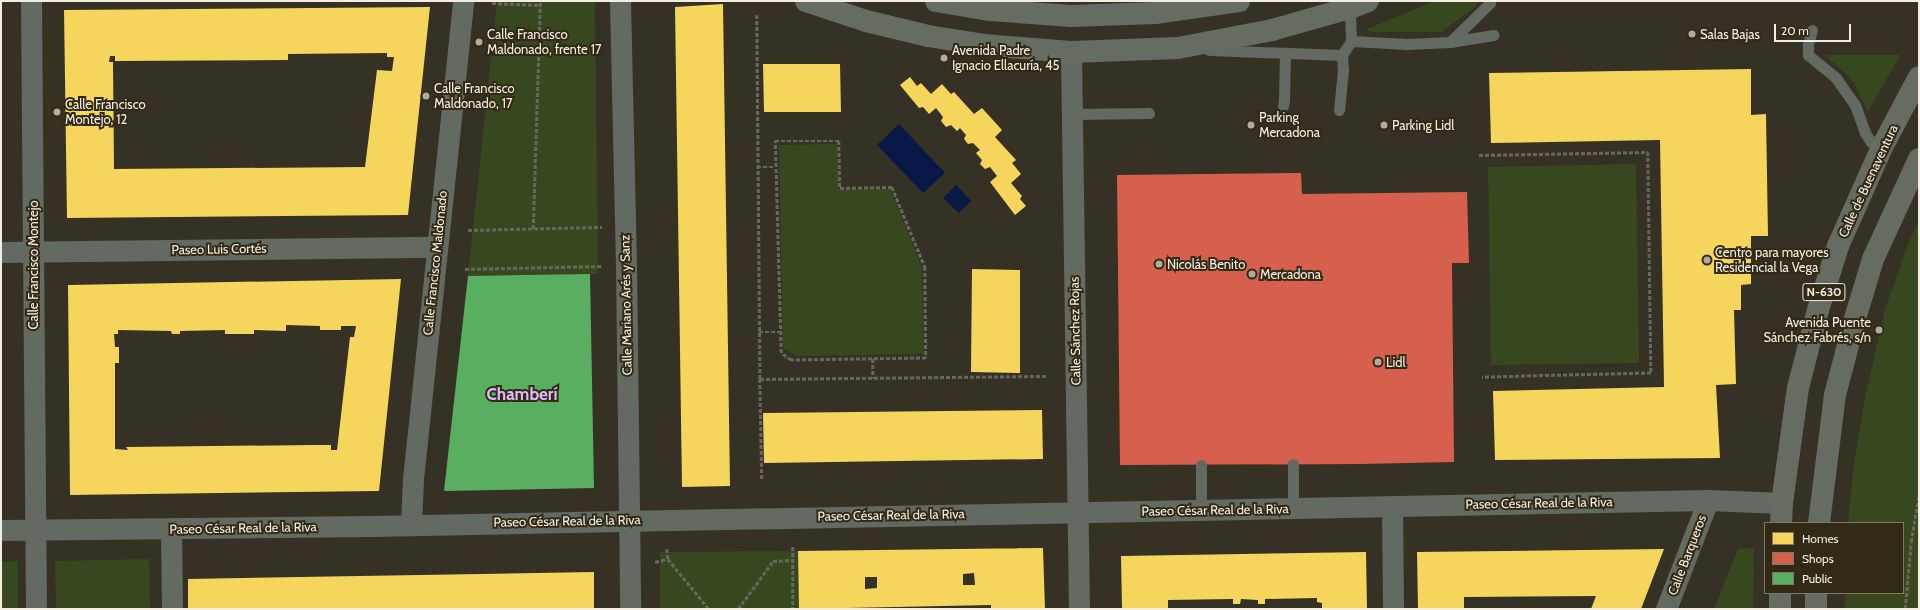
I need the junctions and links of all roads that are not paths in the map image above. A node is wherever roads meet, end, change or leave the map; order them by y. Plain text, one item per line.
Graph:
1 (31, 1) edge
2 (463, 1) edge
3 (620, 1) edge
4 (806, 1) edge
5 (936, 1) edge
6 (1239, 1) edge
7 (1490, 3) dead end
8 (1359, 5) edge
9 (1812, 30) dead end
10 (1493, 35) dead end
11 (1350, 41) junction
12 (1450, 42) junction
13 (1178, 48) junction
14 (1071, 52) junction
15 (1285, 54) junction
16 (1342, 55) junction
17 (1919, 77) edge
18 (1283, 106) dead end
19 (1338, 110) dead end
20 (1149, 113) dead end
21 (1072, 114) junction
22 (1882, 146) junction
23 (1919, 159) edge
24 (437, 247) junction
25 (33, 251) junction
26 (1, 252) edge
27 (1293, 464) dead end
28 (1201, 465) dead end
29 (1708, 500) junction
30 (1392, 506) junction
31 (1293, 509) junction
32 (1201, 510) junction
33 (1077, 512) junction
34 (1781, 513) edge
35 (629, 520) junction
36 (1819, 522) edge
37 (411, 525) junction
38 (171, 529) junction
39 (1, 530) edge
40 (35, 530) junction
41 (1780, 594) edge
42 (1816, 594) edge
43 (36, 609) edge
44 (172, 609) edge
45 (630, 609) edge
46 (1079, 609) edge
47 (1393, 609) edge
48 (1666, 609) edge
49 (1780, 609) edge
50 (1816, 609) edge

1 - 25 street, Calle Francisco Montejo
2 - 24 street, Calle Francisco Maldonado
3 - 35 street, Calle Mariano Arés y Sanz
4 - 14 main road
5 - 6 main road
7 - 12 lane
8 - 11 lane
8 - 13 main road
9 - 22 lane
10 - 12 lane
11 - 12 lane
11 - 16 lane
13 - 14 main road
13 - 15 lane
14 - 21 street, Calle Sánchez Rojas
15 - 16 lane
15 - 18 lane
16 - 19 lane
17 - 22 highway, Calle de Buenaventura / N-630
20 - 21 lane
21 - 33 street, Calle Sánchez Rojas
22 - 34 highway, Calle de Buenaventura / N-630
23 - 36 highway, N-630
24 - 25 street, Paseo Luis Cortés
24 - 37 street, Calle Francisco Maldonado
25 - 26 street, Paseo Luis Cortés
25 - 40 street, Calle Francisco Montejo
27 - 31 lane
28 - 32 lane
29 - 30 street, Paseo César Real de la Riva
29 - 34 street, Paseo César Real de la Riva
29 - 48 street, Calle Barqueros
30 - 31 street, Paseo César Real de la Riva
30 - 47 street
31 - 32 street, Paseo César Real de la Riva
32 - 33 street, Paseo César Real de la Riva
33 - 35 street, Paseo César Real de la Riva
33 - 46 street, Calle Sánchez Rojas
35 - 37 street, Paseo César Real de la Riva
35 - 45 street, Calle Mariano Arés y Sanz
37 - 38 street, Paseo César Real de la Riva
38 - 40 street, Paseo César Real de la Riva
38 - 44 street
39 - 40 street, Paseo César Real de la Riva
40 - 43 street, Calle Francisco Montejo
41 - 49 highway
42 - 50 highway

